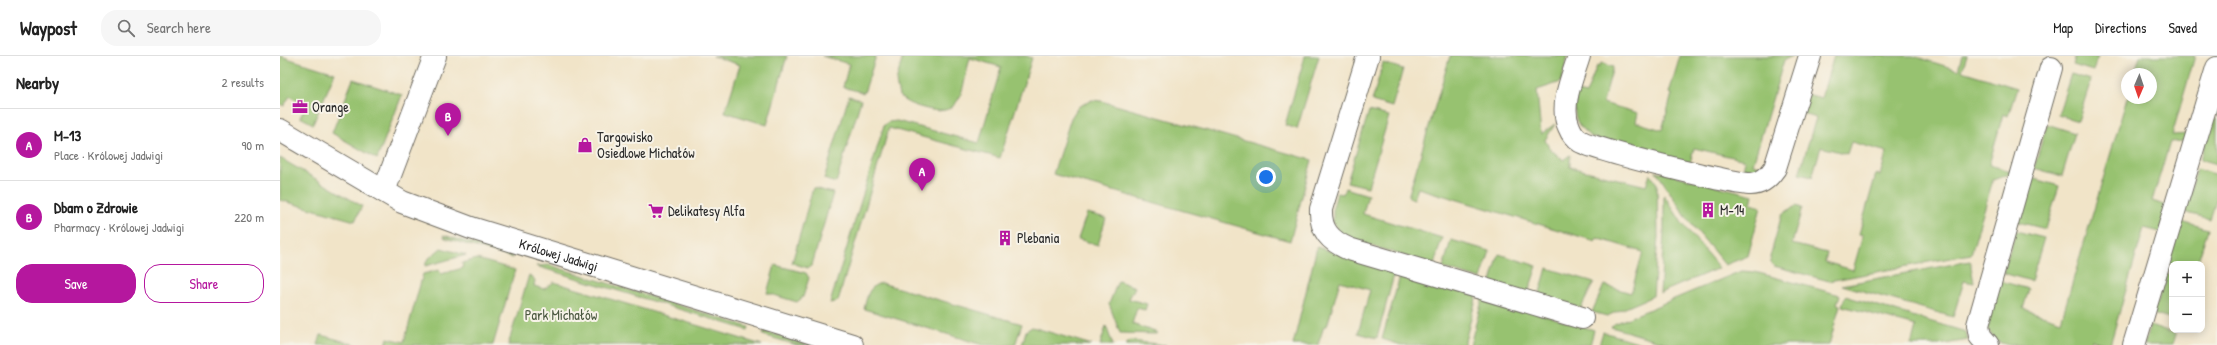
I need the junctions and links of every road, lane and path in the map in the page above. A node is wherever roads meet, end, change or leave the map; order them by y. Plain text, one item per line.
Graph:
1 (435, 56) edge
2 (1368, 56) edge
3 (1579, 56) edge
4 (1810, 56) edge
5 (2051, 68) dead end
6 (2217, 68) edge
7 (280, 130) edge
8 (384, 191) junction
9 (1582, 318) dead end
10 (852, 345) edge
11 (1988, 345) edge
12 (2134, 345) edge

1 - 8 street
2 - 9 street
3 - 4 street
5 - 11 street
6 - 12 street
7 - 8 street, Królowej Jadwigi
8 - 10 street, Królowej Jadwigi

